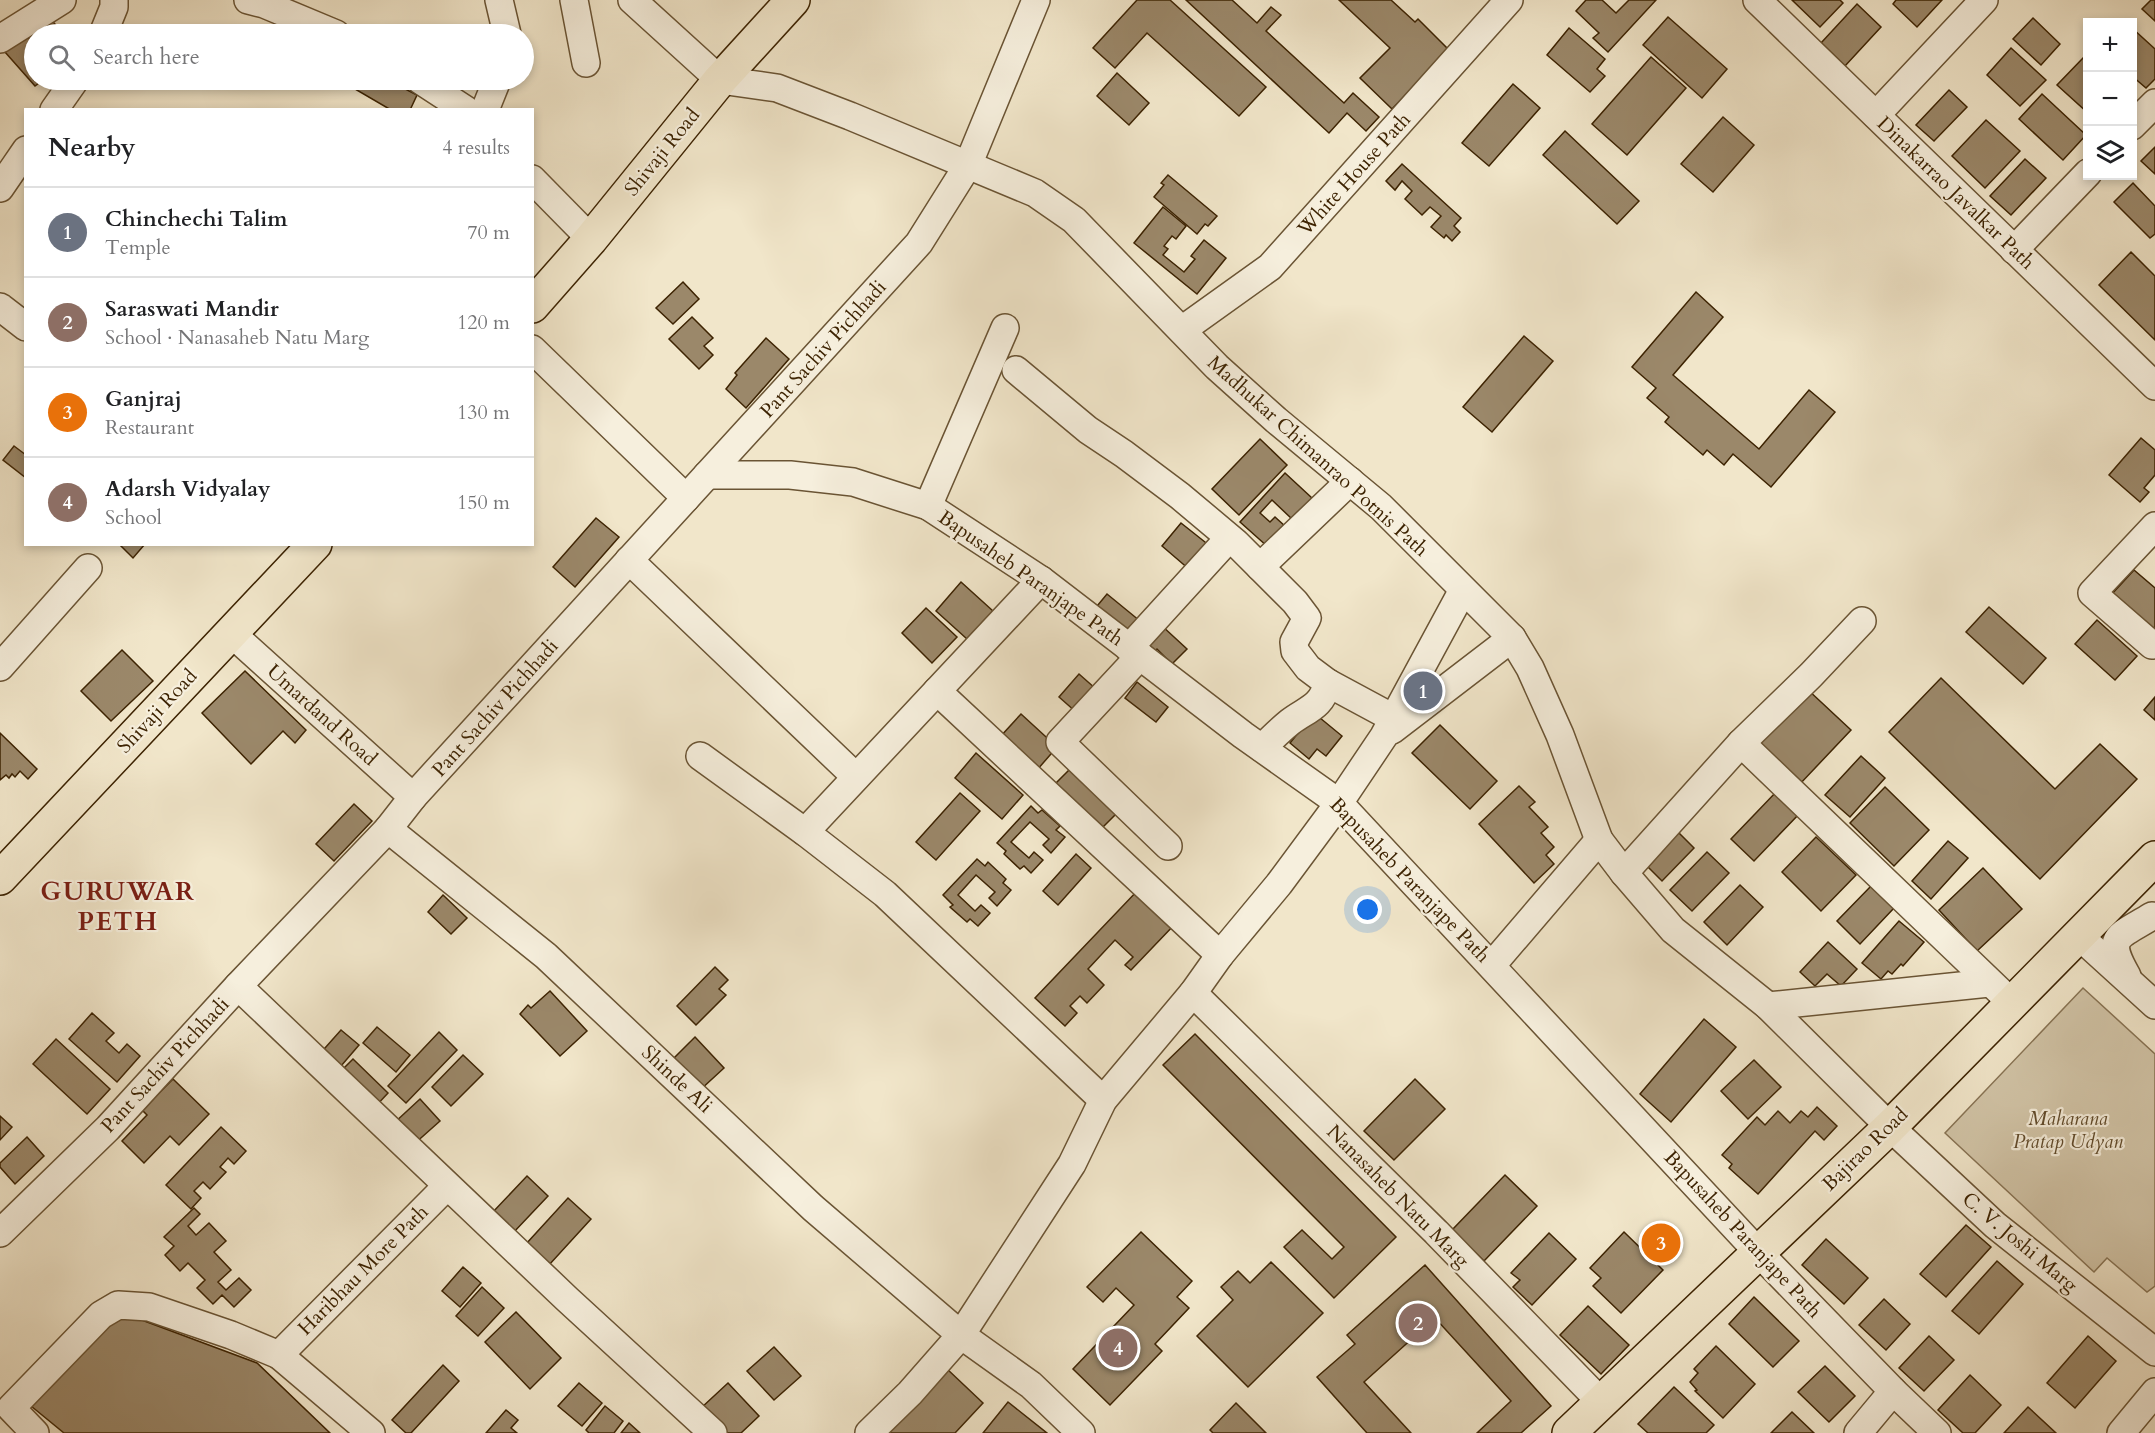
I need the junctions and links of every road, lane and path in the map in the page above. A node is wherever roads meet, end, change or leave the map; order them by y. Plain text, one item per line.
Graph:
1 (62, 0) edge
2 (114, 0) edge
3 (248, 0) edge
4 (499, 0) edge
5 (574, 0) edge
6 (632, 0) edge
7 (793, 0) edge
8 (1036, 0) edge
9 (1509, 0) edge
10 (1757, 0) edge
11 (1984, 0) edge
12 (107, 24) edge
13 (312, 24) edge
14 (505, 24) edge
15 (0, 39) edge
16 (586, 63) dead end
17 (720, 80) junction
18 (68, 90) edge
19 (435, 90) edge
20 (493, 90) edge
21 (2155, 103) edge
22 (55, 108) edge
23 (463, 108) edge
24 (486, 108) edge
25 (1876, 115) junction
26 (2137, 122) edge
27 (24, 153) edge
28 (968, 165) junction
29 (2083, 178) edge
30 (534, 181) edge
31 (0, 188) edge
32 (591, 239) junction
33 (2014, 250) junction
34 (534, 304) edge
35 (0, 307) edge
36 (24, 325) edge
37 (1005, 328) dead end
38 (1182, 330) junction
39 (534, 351) edge
40 (1016, 370) dead end
41 (2154, 385) edge
42 (707, 475) junction
43 (1350, 481) junction
44 (686, 498) junction
45 (928, 506) junction
46 (2155, 526) edge
47 (313, 546) edge
48 (1221, 547) dead end
49 (629, 560) junction
50 (1260, 567) junction
51 (88, 568) dead end
52 (1041, 580) junction
53 (1463, 590) junction
54 (1862, 621) dead end
55 (231, 633) junction
56 (1512, 638) junction
57 (2152, 645) dead end
58 (1135, 652) junction
59 (0, 667) edge
60 (1328, 683) junction
61 (937, 691) junction
62 (1389, 727) junction
63 (1741, 743) junction
64 (1262, 748) junction
65 (700, 756) dead end
66 (856, 777) junction
67 (413, 797) junction
68 (1339, 803) junction
69 (388, 829) junction
70 (805, 832) junction
71 (1599, 840) junction
72 (1168, 846) dead end
73 (2155, 858) edge
74 (1624, 873) junction
75 (0, 878) edge
76 (2120, 893) junction
77 (2153, 916) edge
78 (2078, 935) junction
79 (1220, 955) junction
80 (1492, 965) junction
81 (2131, 982) junction
82 (238, 986) junction
83 (1193, 993) junction
84 (2000, 993) junction
85 (2155, 1005) edge
86 (1768, 1006) junction
87 (1103, 1100) junction
88 (1890, 1127) junction
89 (447, 1186) junction
90 (0, 1233) edge
91 (1758, 1252) junction
92 (961, 1335) junction
93 (2155, 1352) edge
94 (279, 1354) junction
95 (1893, 1391) junction
96 (2155, 1392) edge
97 (1601, 1402) junction
98 (35, 1433) edge
99 (371, 1433) edge
100 (713, 1433) edge
101 (869, 1433) edge
102 (1081, 1433) edge
103 (1569, 1433) edge
104 (1858, 1433) edge
105 (1937, 1433) edge
106 (2121, 1433) edge

1 - 15 street
2 - 12 street
3 - 13 street
4 - 14 street
5 - 16 street
6 - 17 street
7 - 17 highway, Shivaji Road
8 - 28 street, Pant Sachiv Pichhadi
9 - 38 street, White House Path
10 - 25 street, Dinakarrao Javalkar Path
11 - 25 street
17 - 28 street, Madhukar Chimanrao Potnis Path
17 - 32 highway, Shivaji Road
18 - 22 street
19 - 23 street
20 - 24 street
21 - 26 street
25 - 33 street, Dinakarrao Javalkar Path
27 - 31 street
28 - 38 street, Madhukar Chimanrao Potnis Path
28 - 42 street, Pant Sachiv Pichhadi
29 - 33 street
30 - 32 street
32 - 34 highway, Shivaji Road
33 - 41 street, Dinakarrao Javalkar Path
35 - 36 street
37 - 45 street
38 - 43 street, Madhukar Chimanrao Potnis Path
39 - 44 street
40 - 50 street
42 - 44 street, Pant Sachiv Pichhadi
42 - 45 street, Bapusaheb Paranjape Path
43 - 50 street
43 - 53 street, Madhukar Chimanrao Potnis Path
44 - 49 street, Pant Sachiv Pichhadi
45 - 52 street, Bapusaheb Paranjape Path
46 - 57 street
47 - 55 highway, Shivaji Road
48 - 58 street
49 - 66 street
49 - 67 street, Pant Sachiv Pichhadi
50 - 60 street
51 - 59 street
52 - 58 street, Bapusaheb Paranjape Path
52 - 61 street
53 - 56 street, Madhukar Chimanrao Potnis Path
53 - 62 street
54 - 63 street
55 - 67 street, Umardand Road
55 - 75 highway, Shivaji Road
56 - 62 street
56 - 71 street, Madhukar Chimanrao Potnis Path
58 - 64 street, Bapusaheb Paranjape Path
58 - 72 street
60 - 62 street
60 - 64 street
61 - 66 street
61 - 79 street
62 - 68 street
63 - 74 street
63 - 84 street
64 - 68 street, Bapusaheb Paranjape Path
65 - 70 street
66 - 70 street
67 - 69 street, Pant Sachiv Pichhadi
68 - 79 street
68 - 80 street, Bapusaheb Paranjape Path
69 - 82 street, Pant Sachiv Pichhadi
69 - 92 street, Shinde Ali
70 - 87 street
71 - 74 street, Madhukar Chimanrao Potnis Path
71 - 80 street
73 - 76 highway, Bajirao Road
74 - 86 street, Madhukar Chimanrao Potnis Path
76 - 77 street
76 - 78 highway, Bajirao Road
77 - 81 street
78 - 81 street
78 - 84 highway, Bajirao Road
79 - 83 street
80 - 91 street, Bapusaheb Paranjape Path
81 - 85 street
82 - 89 street
82 - 90 street, Pant Sachiv Pichhadi
83 - 87 street
83 - 97 street, Nanasaheb Natu Marg
84 - 86 street
84 - 88 highway, Bajirao Road
86 - 88 street, Madhukar Chimanrao Potnis Path
87 - 92 street
88 - 91 highway, Bajirao Road
88 - 93 street, C. V. Joshi Marg
89 - 94 street, Haribhau More Path
89 - 100 street
91 - 95 street, Bapusaheb Paranjape Path
91 - 97 highway, Bajirao Road
92 - 101 street
92 - 102 street, Shinde Ali
94 - 98 street
94 - 99 street
95 - 104 street
95 - 105 street, Bapusaheb Paranjape Path
96 - 106 street
97 - 103 highway, Bajirao Road

